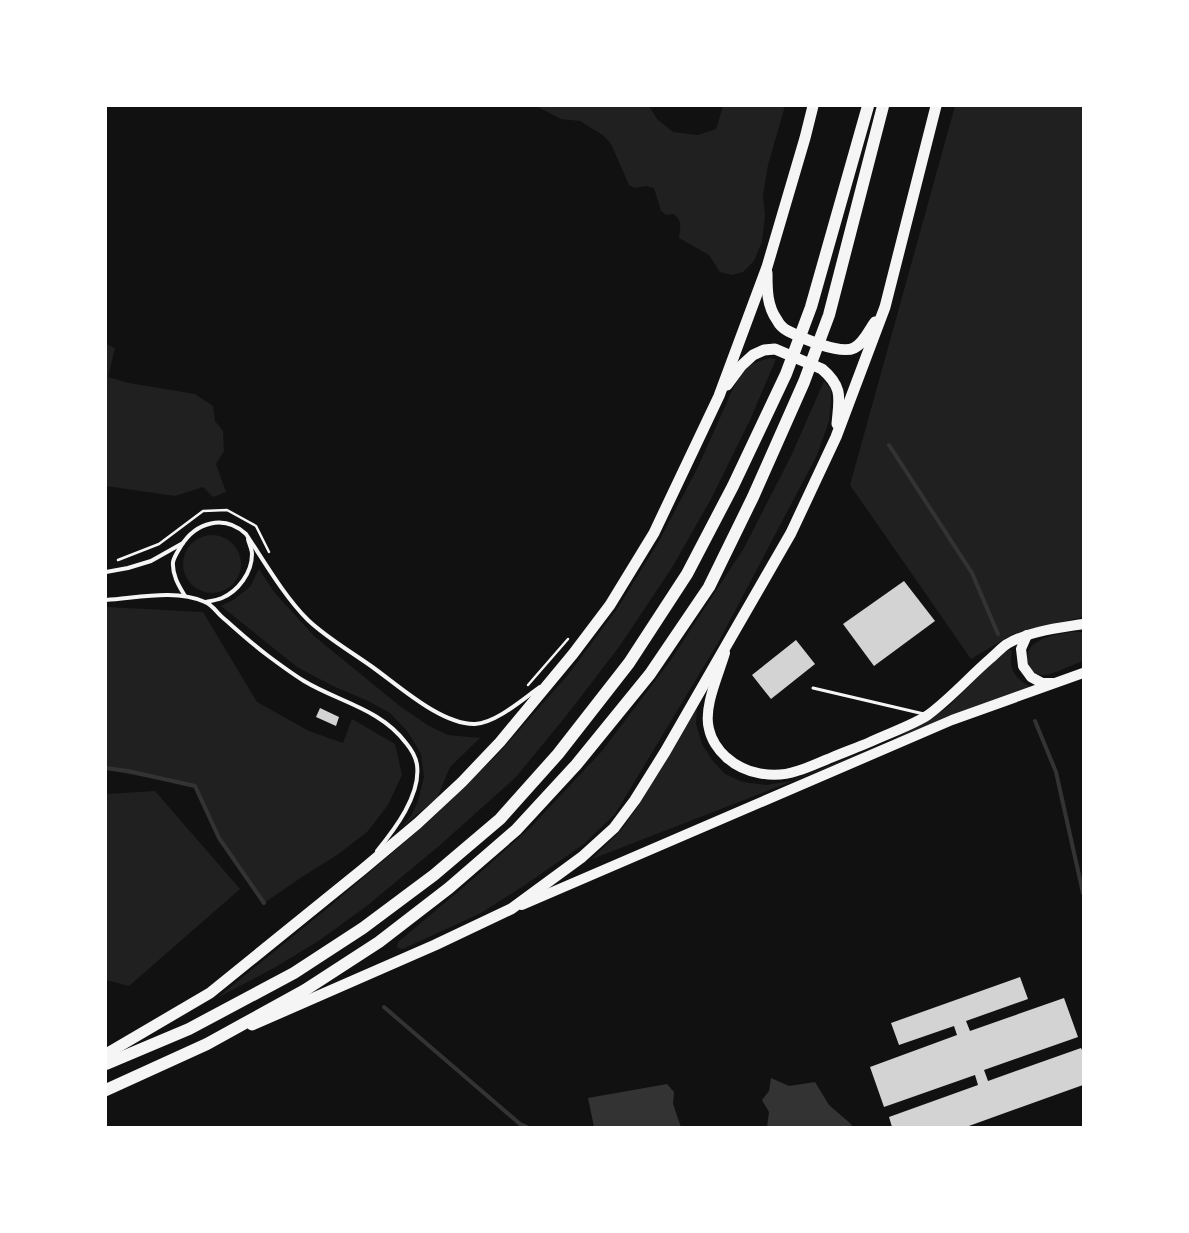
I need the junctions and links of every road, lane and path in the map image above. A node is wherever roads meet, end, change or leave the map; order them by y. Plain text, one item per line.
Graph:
1 (814, 106) edge
2 (868, 106) edge
3 (883, 106) edge
4 (936, 106) edge
5 (767, 266) junction
6 (885, 307) junction
7 (719, 396) junction
8 (836, 437) junction
9 (246, 534) junction
10 (183, 542) junction
11 (106, 572) edge
12 (185, 596) junction
13 (106, 600) edge
14 (206, 602) junction
15 (1083, 624) edge
16 (1026, 635) junction
17 (570, 637) dead end
18 (729, 641) junction
19 (1083, 673) edge
20 (552, 679) junction
21 (1059, 682) junction
22 (525, 688) dead end
23 (813, 688) dead end
24 (928, 714) junction
25 (362, 870) junction
26 (511, 909) junction
27 (207, 1044) junction
28 (106, 1054) edge
29 (106, 1064) edge
30 (106, 1090) edge

1 - 5 highway
2 - 29 highway
3 - 27 highway
4 - 6 highway
5 - 6 highway
5 - 7 highway
6 - 8 highway
7 - 8 highway
7 - 20 highway
8 - 18 highway
9 - 10 street
9 - 14 street
9 - 20 street
10 - 11 street
10 - 12 street
12 - 13 street
12 - 14 street
14 - 25 street
15 - 16 main road
16 - 21 main road
16 - 24 main road
17 - 22 path
18 - 24 main road
18 - 26 highway
19 - 21 main road
20 - 25 highway
21 - 26 main road
23 - 24 lane
25 - 28 highway
26 - 27 highway
27 - 30 highway

